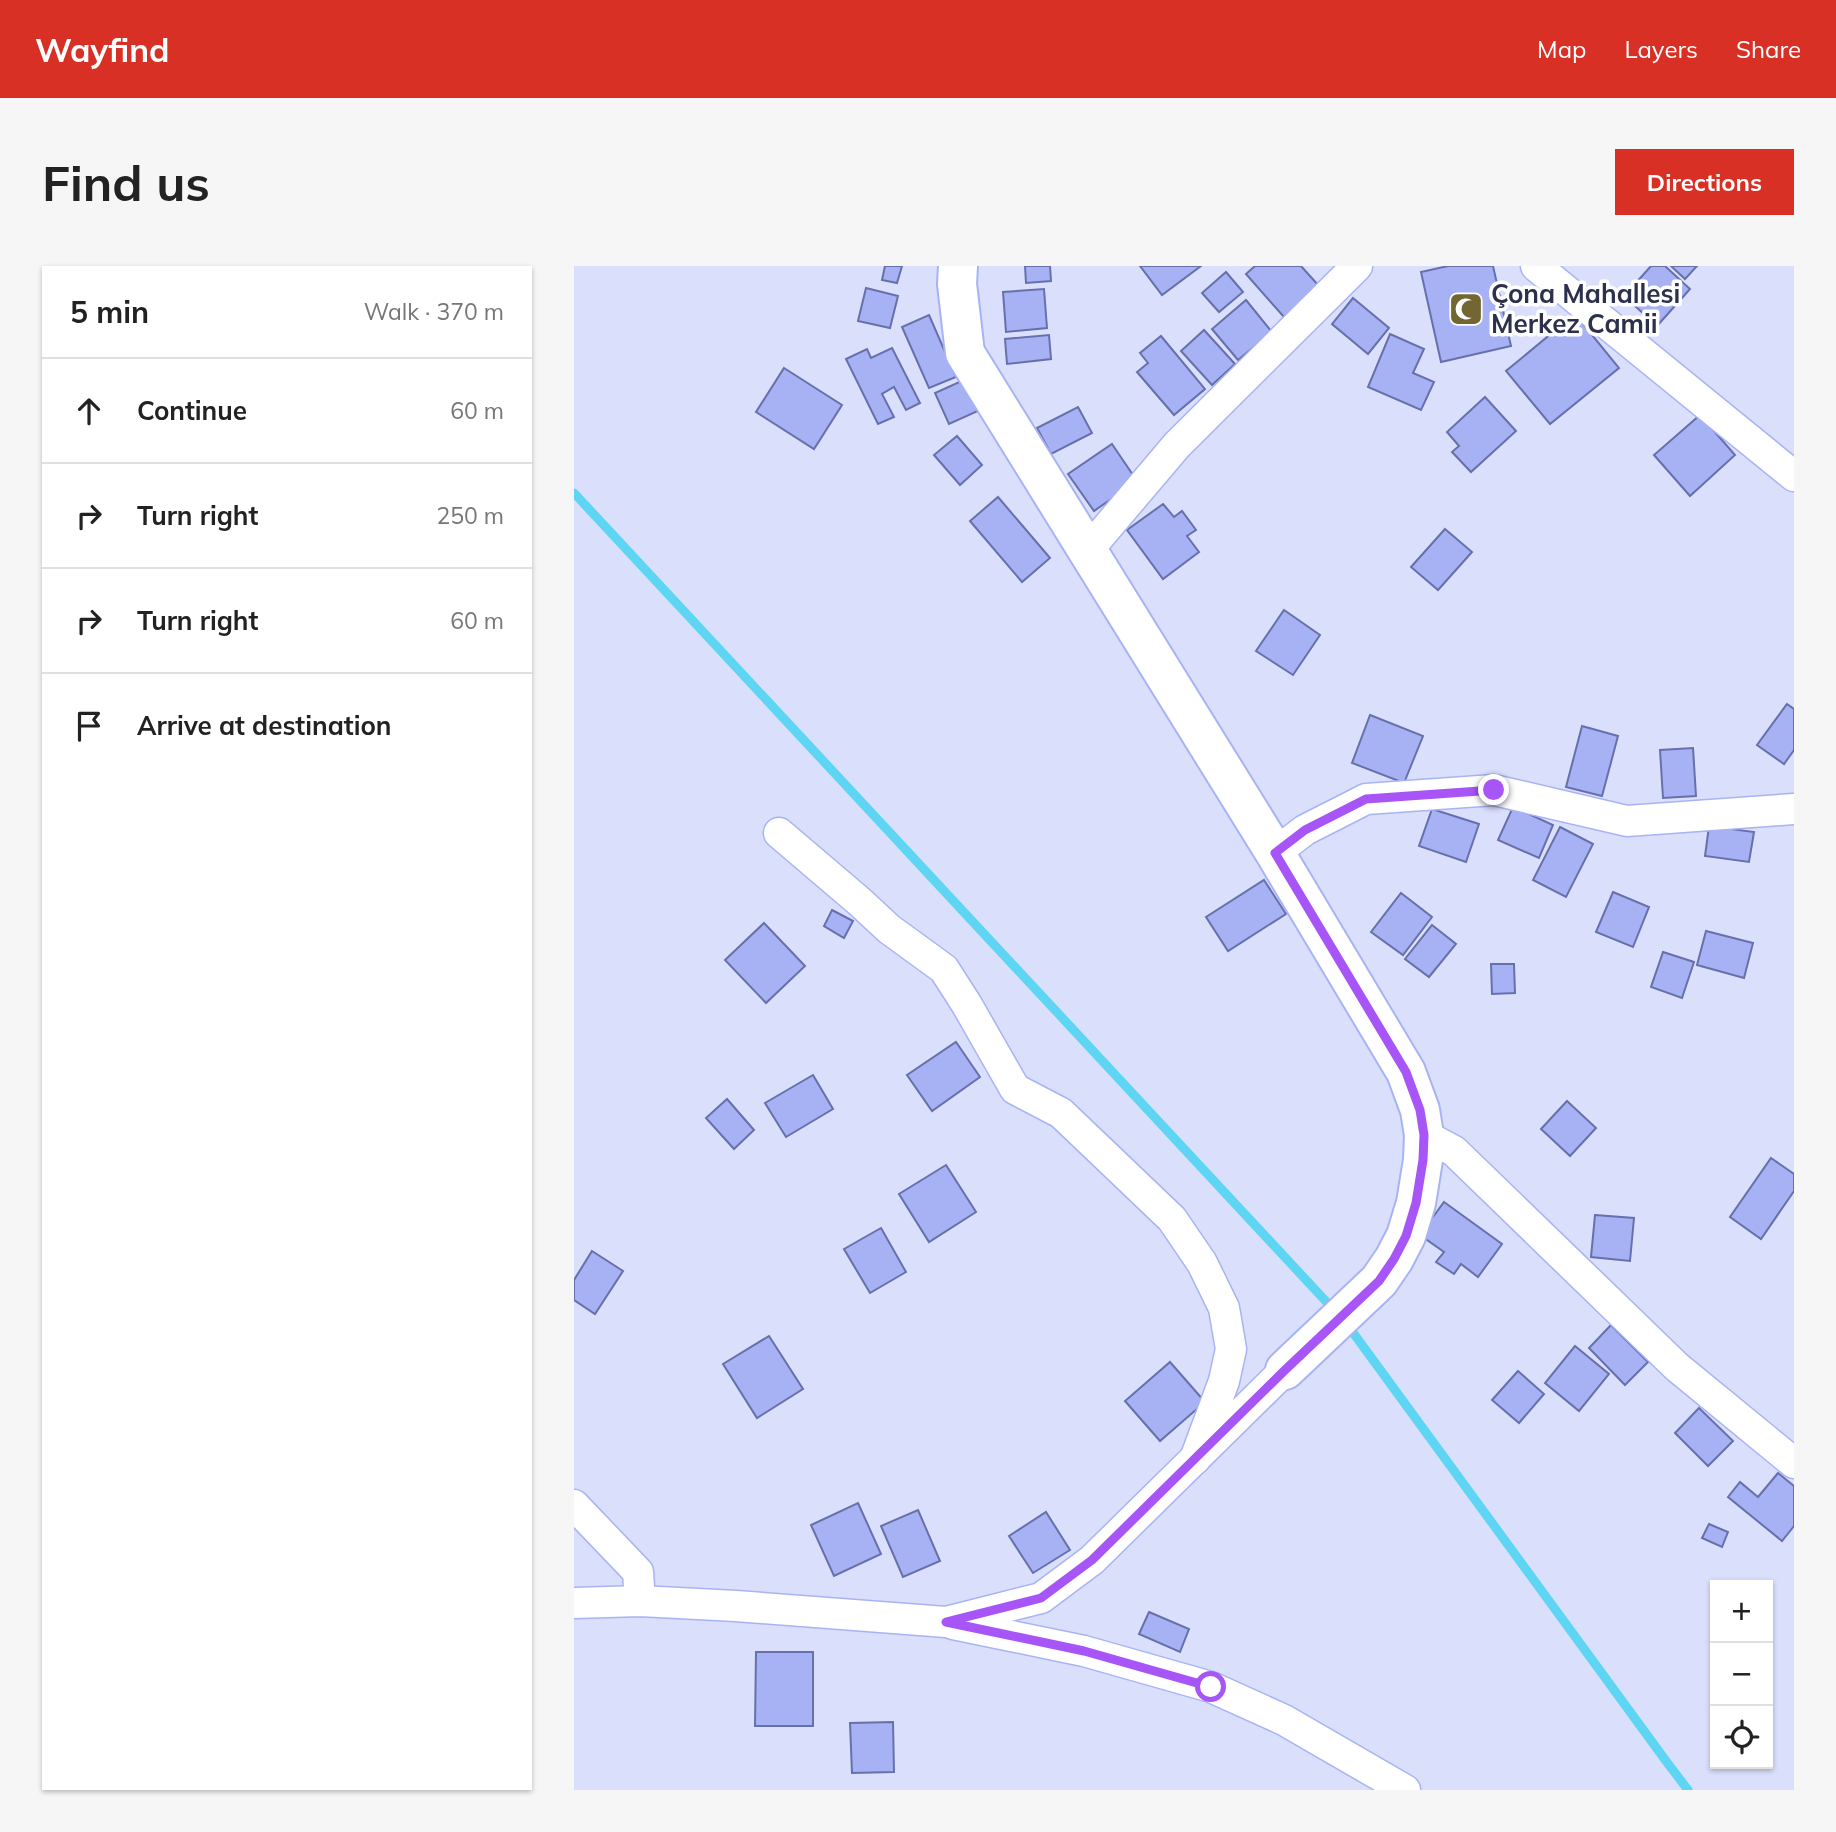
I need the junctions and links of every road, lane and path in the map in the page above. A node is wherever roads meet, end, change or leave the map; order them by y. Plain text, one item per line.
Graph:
1 (958, 266) edge
2 (1357, 266) edge
3 (1536, 266) edge
4 (1794, 476) edge
5 (1088, 550) junction
6 (1794, 809) edge
7 (779, 833) dead end
8 (1275, 853) junction
9 (1424, 1135) junction
10 (1285, 1370) joint
11 (1195, 1459) junction
12 (1794, 1463) edge
13 (574, 1505) edge
14 (640, 1601) junction
15 (574, 1603) edge
16 (946, 1622) junction
17 (1405, 1790) edge

1 - 5 street
2 - 5 street
3 - 4 street
5 - 8 street
6 - 8 street
7 - 11 street
8 - 9 street
9 - 10 street
9 - 12 street
10 - 11 street
11 - 16 street
13 - 14 street
14 - 15 street
14 - 16 street
16 - 17 street

